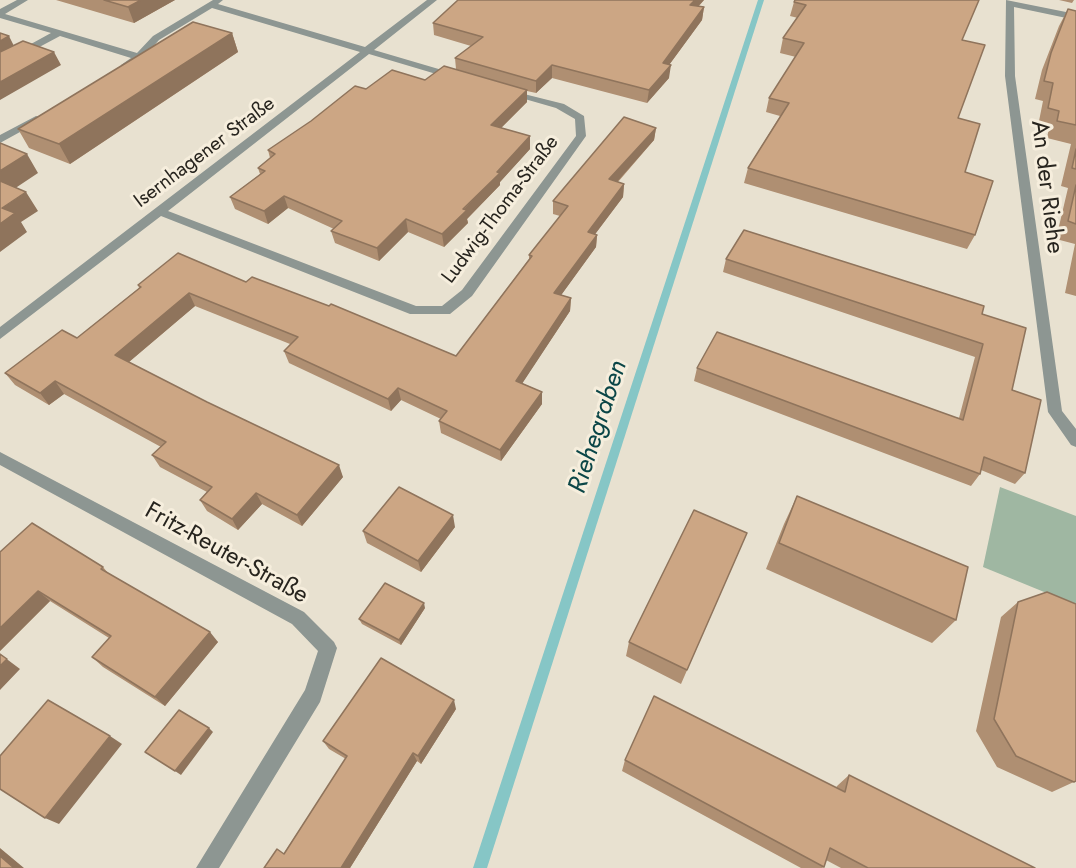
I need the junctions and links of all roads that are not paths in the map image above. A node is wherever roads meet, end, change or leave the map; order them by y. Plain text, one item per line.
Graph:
1 (24, 0) edge
2 (433, 0) edge
3 (215, 2) edge
4 (1010, 2) edge
5 (0, 14) edge
6 (1076, 17) edge
7 (61, 32) junction
8 (368, 51) junction
9 (139, 57) junction
10 (0, 66) edge
11 (119, 69) edge
12 (470, 81) edge
13 (493, 87) edge
14 (50, 110) edge
15 (0, 140) edge
16 (158, 211) junction
17 (0, 334) edge
18 (1076, 441) edge
19 (0, 458) edge
20 (207, 868) edge

1 - 5 street
2 - 8 street, Isernhagener Straße
3 - 8 street
3 - 9 street
4 - 6 street, An der Riehe
4 - 18 street, An der Riehe
5 - 7 street
7 - 9 street
7 - 10 street
8 - 12 street
8 - 16 street, Isernhagener Straße
9 - 11 street
13 - 16 street, Ludwig-Thoma-Straße
14 - 15 street
16 - 17 street, Isernhagener Straße
19 - 20 street, Fritz-Reuter-Straße

